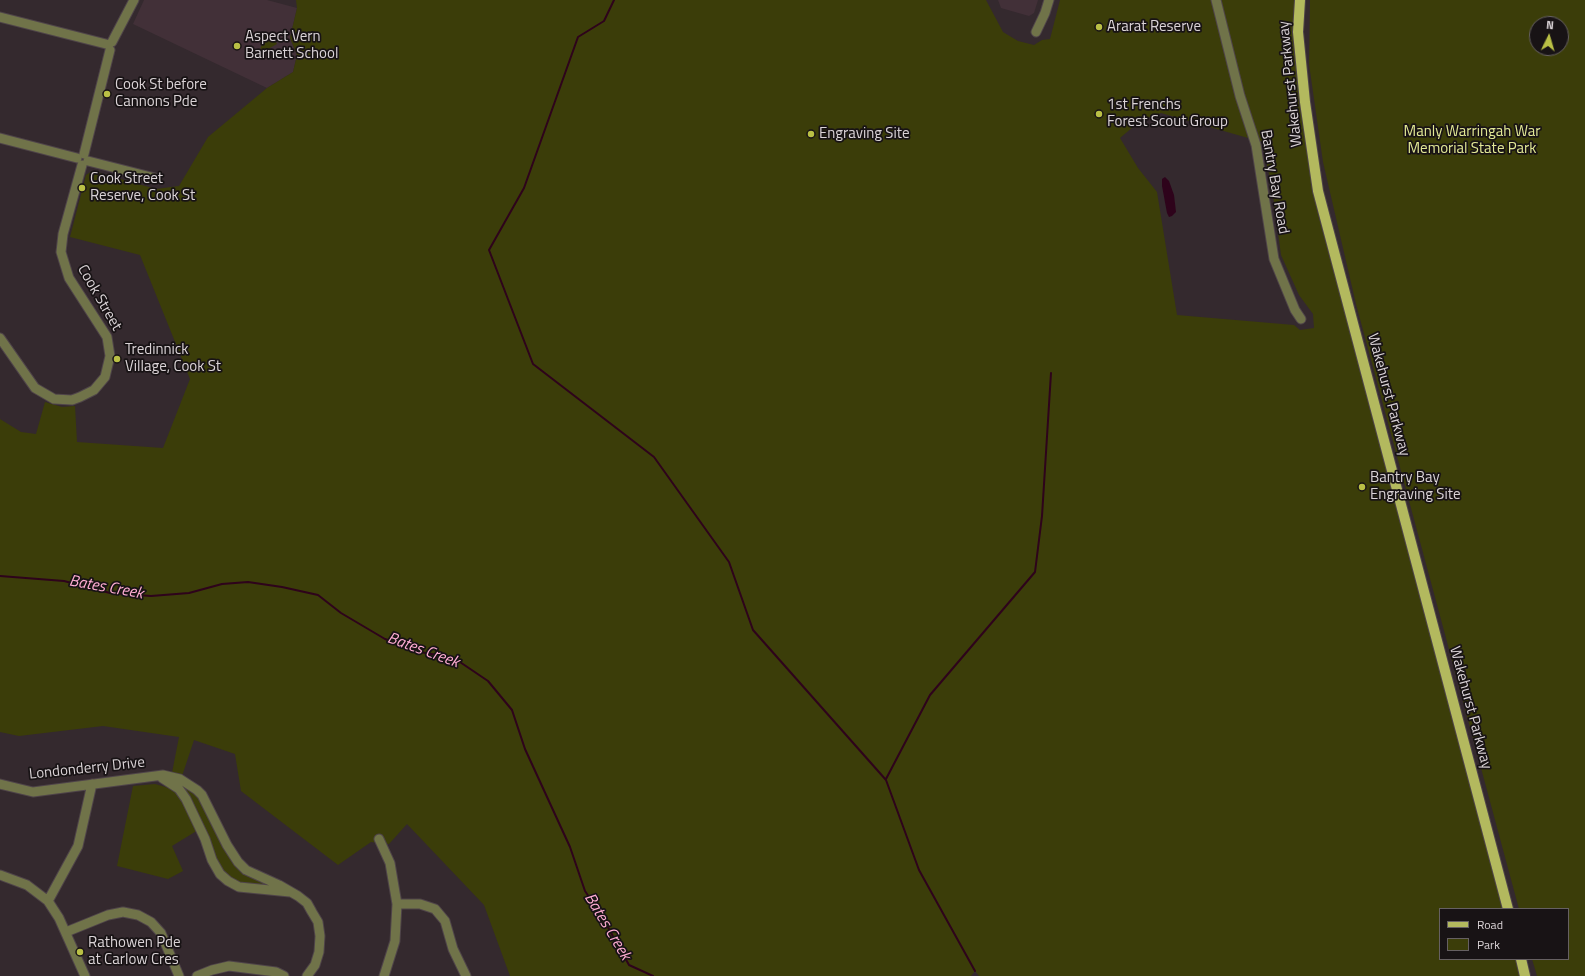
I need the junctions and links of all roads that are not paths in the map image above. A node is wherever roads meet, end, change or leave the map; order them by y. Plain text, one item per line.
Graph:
1 (134, 0) edge
2 (1049, 0) edge
3 (1216, 0) edge
4 (1300, 0) edge
5 (0, 17) edge
6 (1036, 32) dead end
7 (109, 45) junction
8 (0, 138) edge
9 (83, 159) junction
10 (156, 178) dead end
11 (1301, 319) dead end
12 (0, 338) edge
13 (155, 776) junction
14 (0, 784) edge
15 (92, 784) junction
16 (379, 840) dead end
17 (0, 875) edge
18 (292, 893) junction
19 (48, 901) junction
20 (397, 904) junction
21 (1508, 908) edge
22 (66, 932) junction
23 (1521, 960) edge
24 (85, 976) edge
25 (179, 976) edge
26 (196, 976) edge
27 (284, 976) edge
28 (307, 976) edge
29 (384, 976) edge
30 (466, 976) edge
31 (1526, 976) edge

1 - 7 street, Cook Street
2 - 6 street
3 - 11 street, Bantry Bay Road
4 - 21 main road, Wakehurst Parkway
5 - 7 street
7 - 9 street, Cook Street
8 - 9 street
9 - 10 street
9 - 12 street, Cook Street
13 - 15 street, Londonderry Drive
13 - 18 street, Londonderry Drive
13 - 18 street, Londonderry Drive
14 - 15 street, Londonderry Drive
15 - 19 street
16 - 20 street
17 - 19 street
18 - 28 street, Londonderry Drive
19 - 22 street
20 - 29 street
20 - 30 street
22 - 24 street
22 - 25 street
23 - 31 main road
26 - 27 street

